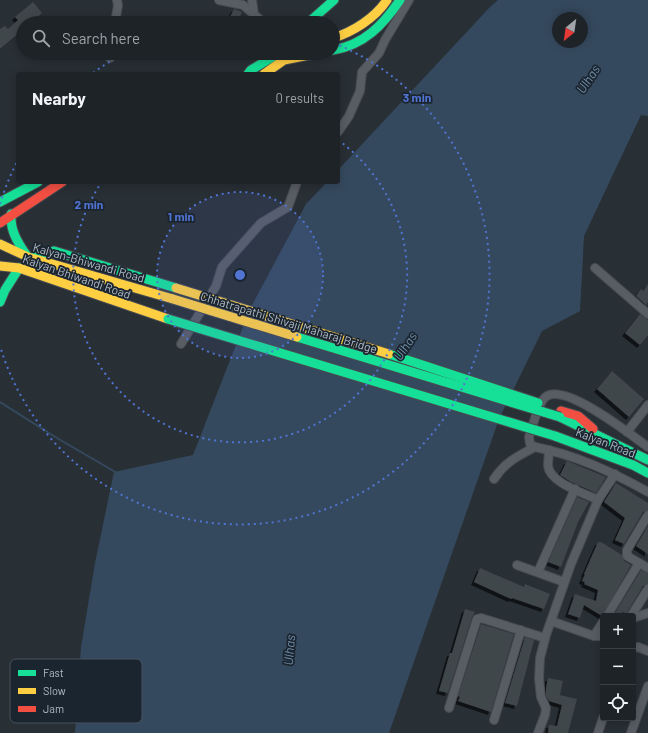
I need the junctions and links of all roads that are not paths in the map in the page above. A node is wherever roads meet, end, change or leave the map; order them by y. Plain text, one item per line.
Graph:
1 (117, 0) edge
2 (219, 0) edge
3 (252, 0) edge
4 (334, 0) edge
5 (383, 0) edge
6 (387, 0) edge
7 (400, 0) edge
8 (409, 0) edge
9 (254, 15) joint
10 (117, 16) edge
11 (316, 16) edge
12 (363, 20) dead end
13 (340, 37) edge
14 (340, 48) edge
15 (272, 60) edge
16 (277, 60) edge
17 (250, 72) edge
18 (266, 72) edge
19 (340, 129) edge
20 (34, 184) edge
21 (59, 184) edge
22 (296, 184) edge
23 (0, 202) edge
24 (11, 214) junction
25 (0, 222) edge
26 (0, 244) edge
27 (30, 258) junction
28 (0, 259) edge
29 (0, 266) edge
30 (595, 268) dead end
31 (22, 270) junction
32 (173, 298) joint
33 (0, 302) edge
34 (648, 314) edge
35 (182, 344) dead end
36 (648, 405) edge
37 (560, 414) junction
38 (627, 432) junction
39 (555, 436) joint
40 (602, 438) junction
41 (535, 447) junction
42 (648, 447) edge
43 (549, 450) junction
44 (648, 460) edge
45 (648, 473) edge
46 (615, 474) junction
47 (494, 479) dead end
48 (575, 489) junction
49 (648, 492) edge
50 (598, 500) junction
51 (648, 515) edge
52 (639, 563) junction
53 (517, 565) dead end
54 (648, 568) edge
55 (538, 572) junction
56 (564, 582) junction
57 (648, 589) edge
58 (609, 613) edge
59 (632, 613) edge
60 (648, 613) edge
61 (636, 617) edge
62 (521, 630) junction
63 (548, 630) junction
64 (599, 636) edge
65 (636, 648) edge
66 (648, 651) edge
67 (648, 686) edge
68 (449, 708) dead end
69 (494, 720) dead end
70 (602, 721) edge
71 (538, 733) edge
72 (598, 733) edge
73 (631, 733) edge

1 - 10 street
2 - 9 street
3 - 9 street
4 - 11 main road
5 - 12 street
6 - 13 main road
7 - 14 main road
8 - 19 street
15 - 17 main road
16 - 18 main road
20 - 23 main road
21 - 24 main road
22 - 35 street
24 - 25 main road
24 - 27 main road
26 - 27 main road, Kalyan-Bhiwandi Road
27 - 32 main road, Kalyan-Bhiwandi Road
27 - 37 main road, bridge
28 - 31 main road
29 - 31 main road, Kalyan Bhiwandi Road
30 - 34 street
31 - 33 main road
31 - 39 main road, Kalyan Bhiwandi Road, bridge
32 - 37 main road, Chhatrapathi Shivaji Maharaj Bridge, bridge
36 - 38 street
37 - 40 main road
37 - 40 main road
38 - 41 street
38 - 42 street
39 - 45 main road, Kalyan Road
40 - 44 main road
41 - 43 street
41 - 47 street
43 - 46 street
43 - 48 street
46 - 49 street
46 - 50 street
48 - 50 street
48 - 55 street
50 - 56 street
51 - 52 street
52 - 54 street
52 - 58 street
53 - 55 street
55 - 56 street
56 - 63 street
57 - 59 street
60 - 61 street
62 - 63 street
62 - 68 street
62 - 69 street
63 - 64 street
63 - 71 street
65 - 66 street
67 - 73 street
70 - 72 street

